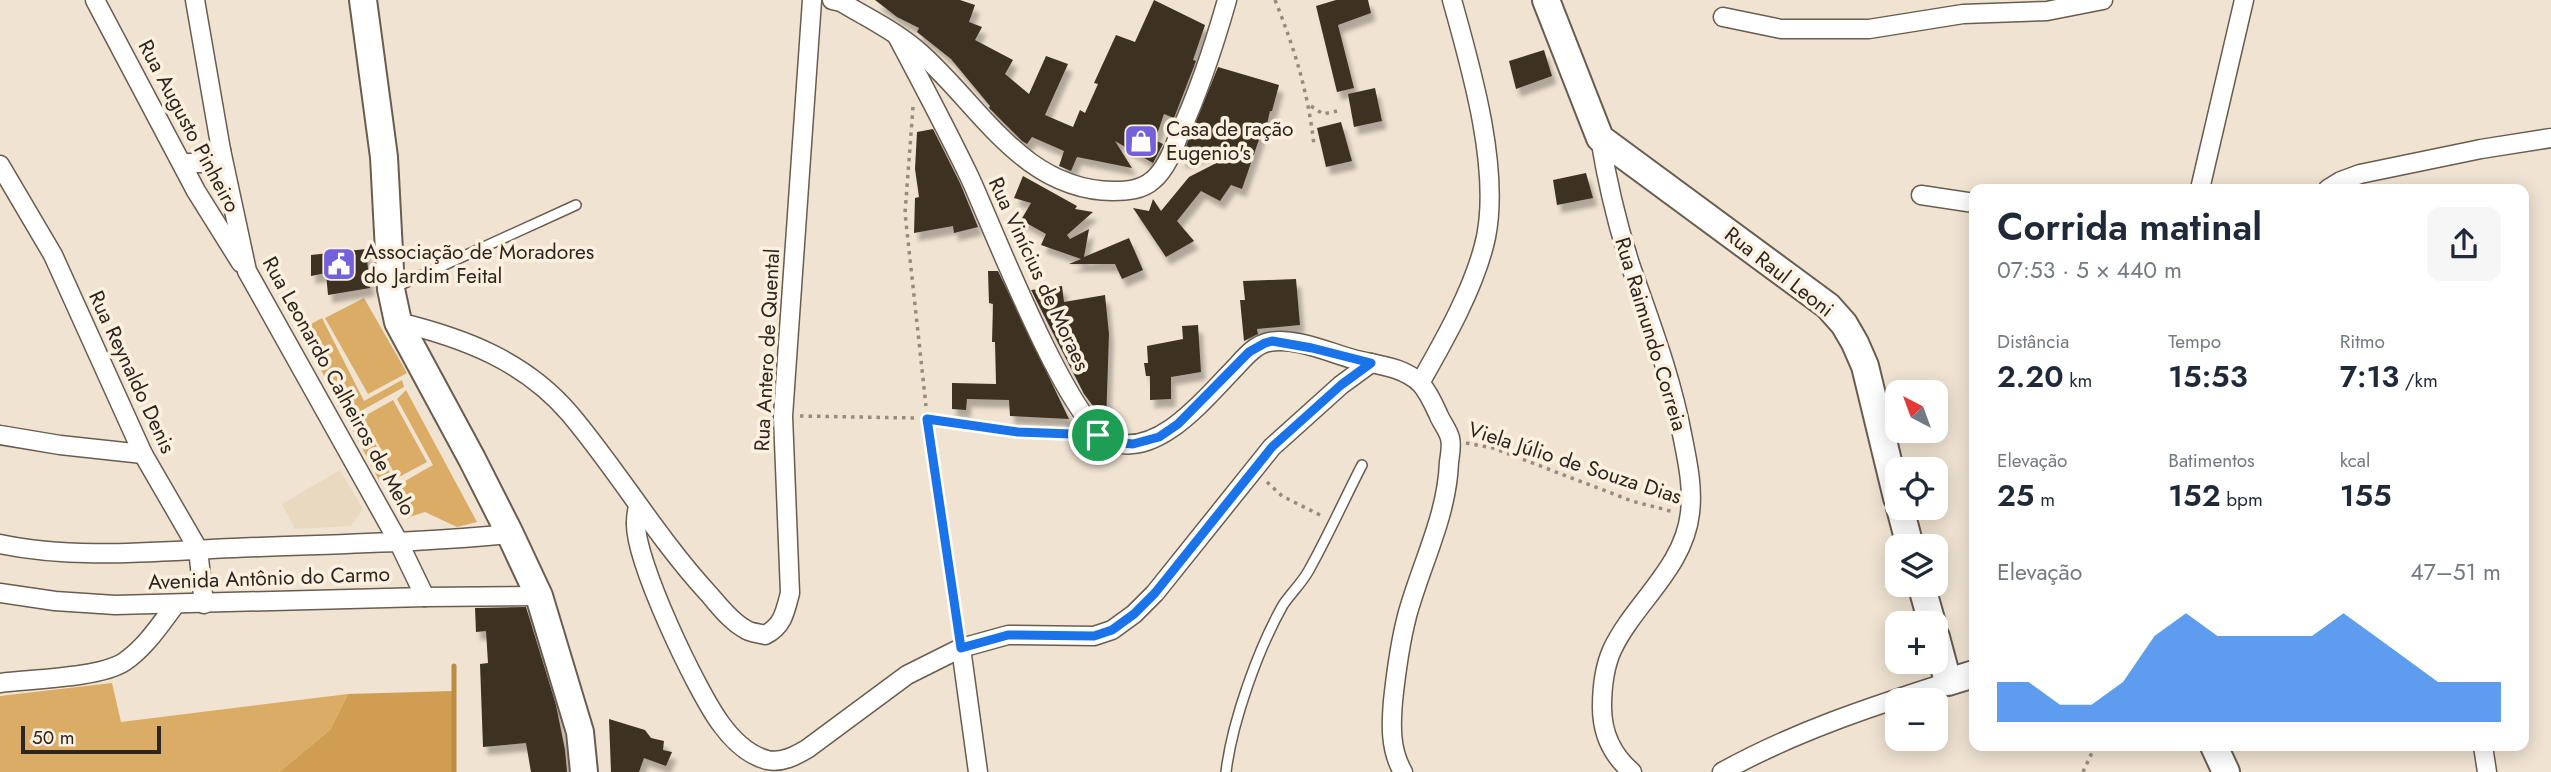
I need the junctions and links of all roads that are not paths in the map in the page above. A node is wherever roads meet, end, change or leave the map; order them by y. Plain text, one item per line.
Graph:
1 (95, 0) edge
2 (195, 0) edge
3 (363, 0) edge
4 (812, 0) edge
5 (832, 0) edge
6 (1227, 0) edge
7 (1452, 0) edge
8 (1546, 0) edge
9 (2103, 0) edge
10 (2244, 0) edge
11 (1723, 17) dead end
12 (897, 36) junction
13 (1600, 138) junction
14 (2551, 138) edge
15 (221, 150) junction
16 (182, 163) junction
17 (0, 165) edge
18 (2201, 184) edge
19 (2336, 184) edge
20 (1921, 195) dead end
21 (1969, 202) edge
22 (576, 205) dead end
23 (247, 271) junction
24 (391, 289) junction
25 (398, 322) junction
26 (1371, 363) junction
27 (1420, 383) junction
28 (927, 419) road end
29 (0, 435) edge
30 (1098, 435) junction
31 (143, 454) junction
32 (1887, 457) edge
33 (1362, 465) dead end
34 (638, 506) junction
35 (510, 534) junction
36 (398, 541) junction
37 (0, 544) edge
38 (198, 549) junction
39 (0, 593) edge
40 (539, 596) junction
41 (425, 597) junction
42 (204, 604) junction
43 (174, 605) junction
44 (961, 648) junction
45 (1946, 674) edge
46 (1969, 676) edge
47 (1948, 682) junction
48 (0, 683) edge
49 (2216, 751) edge
50 (2484, 751) edge
51 (584, 772) edge
52 (978, 772) edge
53 (1226, 772) edge
54 (1403, 772) edge
55 (1632, 772) edge
56 (1722, 772) edge
57 (2226, 772) edge
58 (2487, 772) edge

1 - 16 street, Rua Augusto Pinheiro
2 - 15 street, Rua Leonardo Calheiros de Melo
3 - 24 street
4 - 34 street, Rua Antero de Quental
5 - 12 street
6 - 12 street
7 - 27 street
8 - 13 street, Rua Raimundo Correia
9 - 11 street
10 - 18 street
12 - 30 street, Rua Vinícius de Moraes
13 - 32 street, Rua Raul Leoni
13 - 55 street, Rua Raimundo Correia
14 - 19 street
15 - 16 street
15 - 23 street, Rua Leonardo Calheiros de Melo
16 - 23 street, Rua Augusto Pinheiro
17 - 31 street, Rua Reynaldo Denis
20 - 21 street
22 - 24 lane
23 - 36 street, Rua Leonardo Calheiros de Melo
24 - 25 street
25 - 34 street
25 - 35 street
26 - 27 street
26 - 30 street
26 - 44 street
27 - 54 street
28 - 30 lane
29 - 31 street
31 - 38 street, Rua Reynaldo Denis
33 - 53 lane
34 - 44 street
35 - 36 street, Avenida Antônio do Carmo
35 - 40 street
36 - 38 street, Avenida Antônio do Carmo
36 - 41 street, Rua Leonardo Calheiros de Melo
37 - 38 street, Avenida Antônio do Carmo
38 - 42 street, Rua Reynaldo Denis
39 - 43 street, Avenida Antônio do Carmo
40 - 41 street, Avenida Antônio do Carmo
40 - 51 street
41 - 42 street, Avenida Antônio do Carmo
42 - 43 street, Avenida Antônio do Carmo
43 - 48 street
44 - 52 street
45 - 47 street
46 - 47 street
47 - 56 street
49 - 57 street
50 - 58 street

